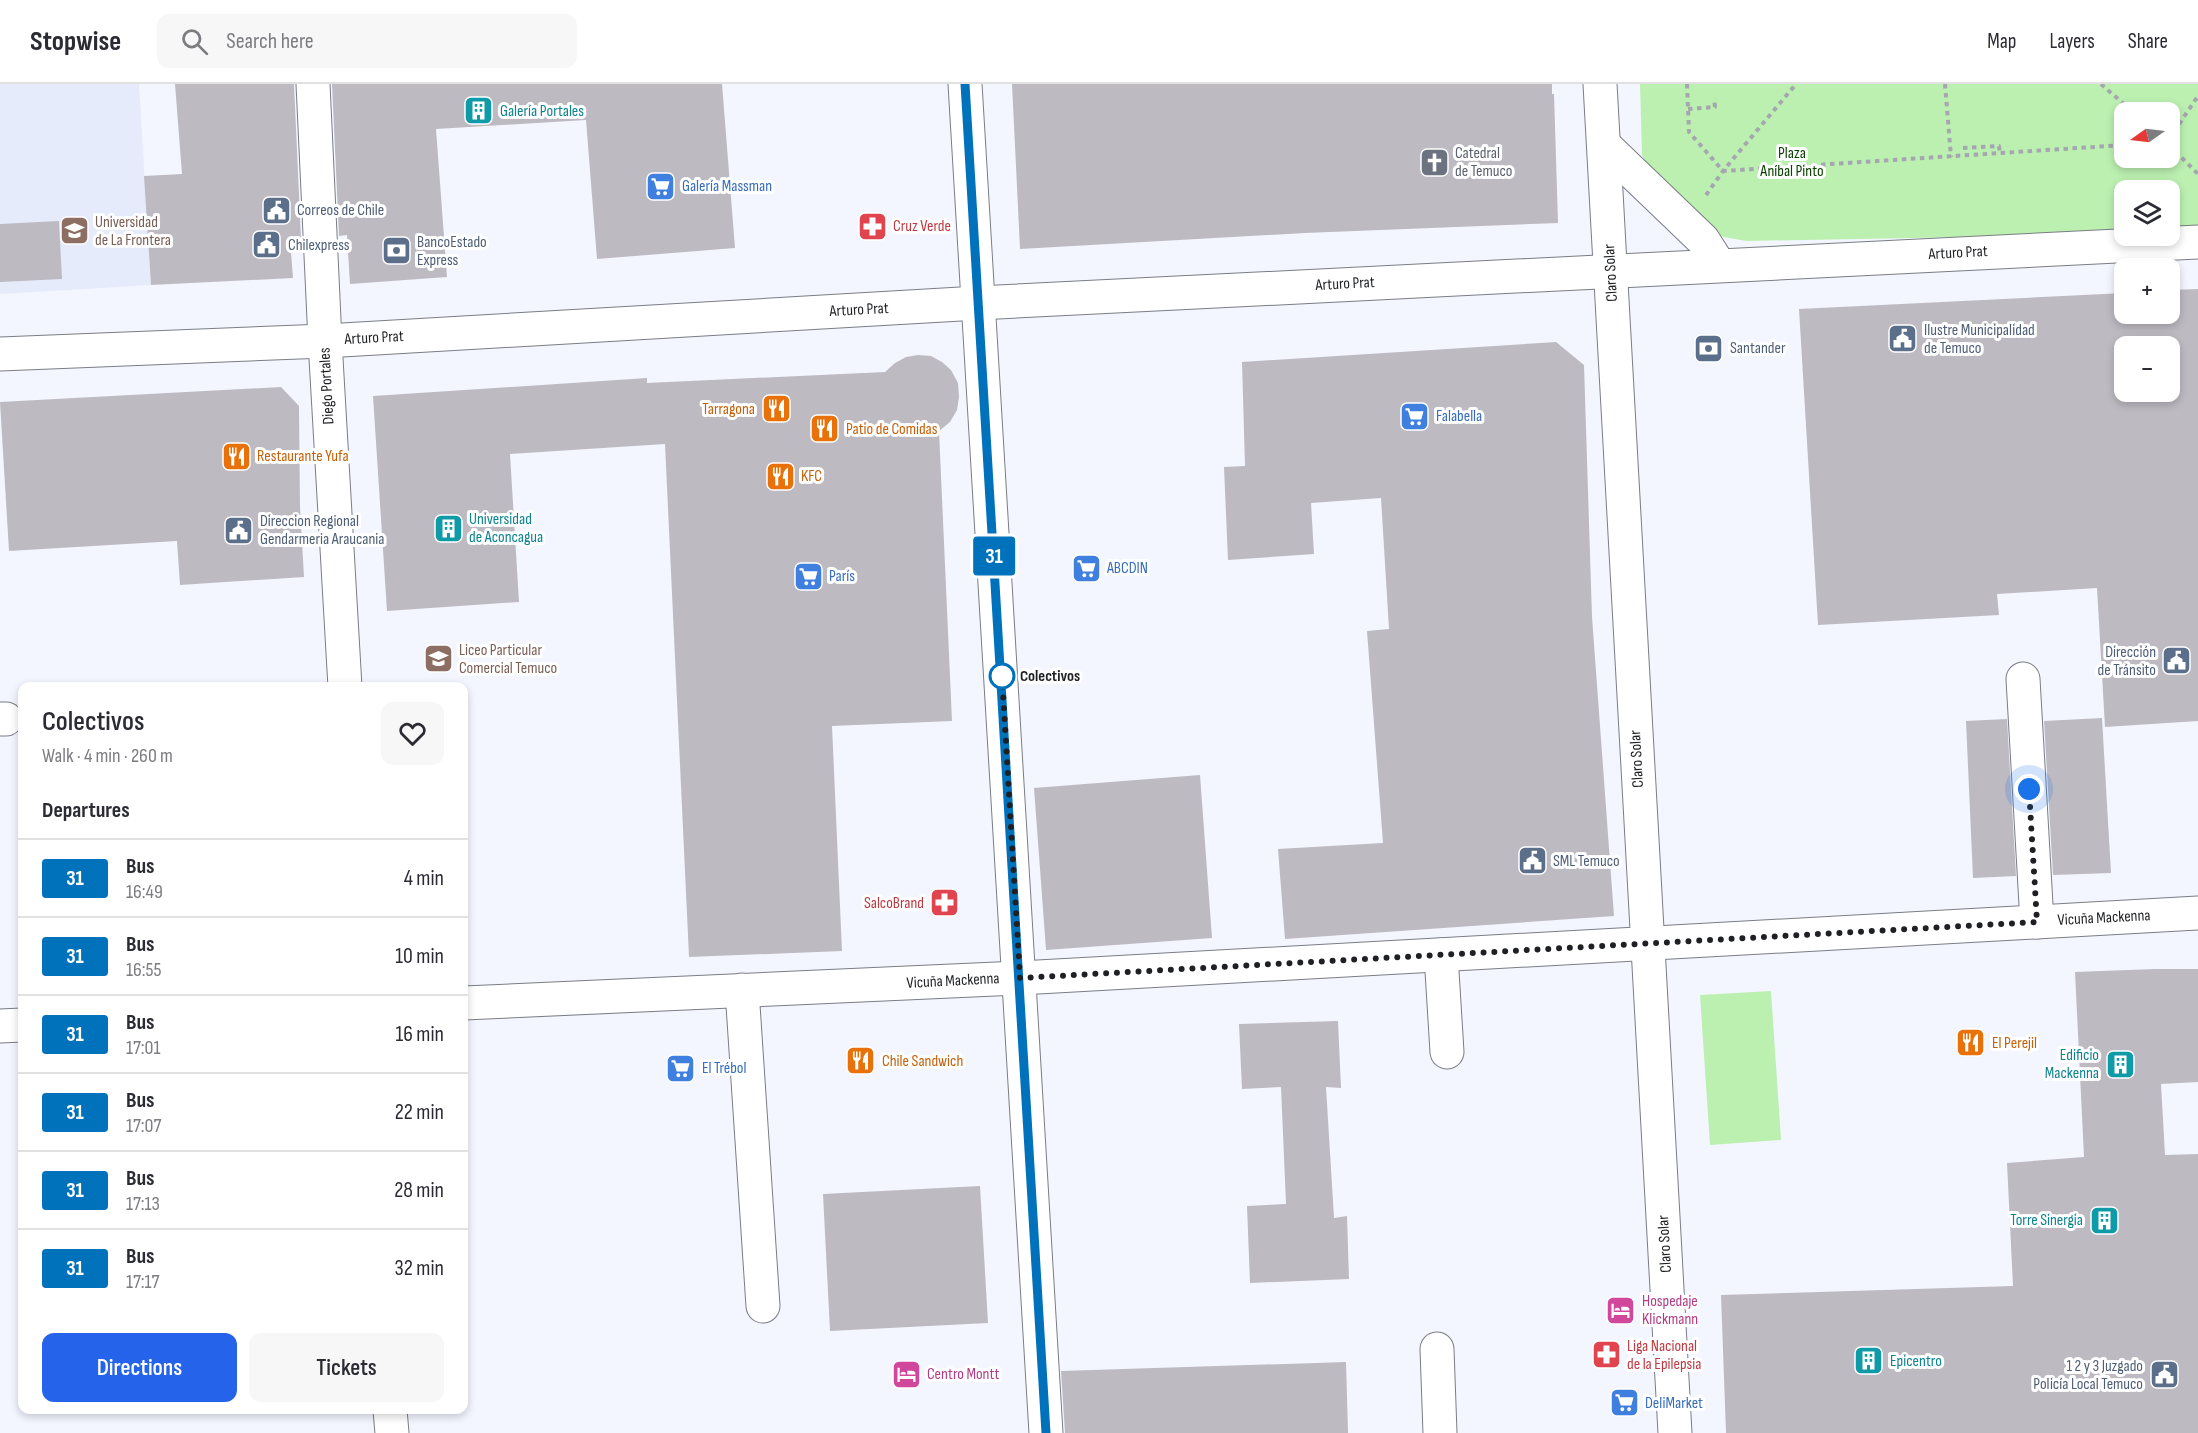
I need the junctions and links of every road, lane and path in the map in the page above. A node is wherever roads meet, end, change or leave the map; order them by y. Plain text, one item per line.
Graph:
1 (313, 84) edge
2 (965, 84) edge
3 (1600, 84) edge
4 (1687, 84) edge
5 (1796, 84) edge
6 (1946, 84) edge
7 (2101, 84) edge
8 (2198, 96) edge
9 (1714, 98) dead end
10 (2122, 102) edge
11 (1688, 110) junction
12 (2180, 123) edge
13 (1604, 145) junction
14 (2114, 147) edge
15 (1963, 148) dead end
16 (2000, 153) junction
17 (2180, 156) edge
18 (1951, 157) junction
19 (1723, 171) junction
20 (2198, 174) edge
21 (2198, 217) edge
22 (1686, 223) junction
23 (2186, 242) edge
24 (1719, 265) junction
25 (1610, 270) junction
26 (978, 303) junction
27 (325, 341) junction
28 (0, 354) edge
29 (2023, 679) dead end
30 (345, 682) edge
31 (2198, 913) edge
32 (2037, 922) junction
33 (1648, 943) junction
34 (1441, 955) junction
35 (1020, 978) junction
36 (742, 990) junction
37 (468, 1003) edge
38 (18, 1025) edge
39 (0, 1026) edge
40 (1447, 1052) dead end
41 (763, 1306) dead end
42 (1437, 1349) dead end
43 (390, 1414) edge
44 (392, 1433) edge
45 (1046, 1433) edge
46 (1440, 1433) edge
47 (1676, 1433) edge

1 - 27 street, Diego Portales
2 - 26 street
3 - 13 street, Claro Solar
4 - 11 path
5 - 19 path
6 - 18 path
7 - 10 path
8 - 12 path
9 - 11 path
11 - 19 path
13 - 22 street
13 - 25 street, Claro Solar
14 - 16 path
15 - 16 path
16 - 18 path
17 - 20 path
18 - 19 path
19 - 22 path
21 - 23 street
22 - 24 street
23 - 24 street, Arturo Prat
24 - 25 street, Arturo Prat
25 - 26 street, Arturo Prat
25 - 33 street, Claro Solar
26 - 27 street, Arturo Prat
26 - 35 street
27 - 28 street, Arturo Prat
27 - 30 street, Diego Portales
29 - 32 street
31 - 32 street, Vicuña Mackenna
32 - 33 street, Vicuña Mackenna
33 - 34 street, Vicuña Mackenna
33 - 47 street, Claro Solar
34 - 35 street, Vicuña Mackenna
34 - 40 street
35 - 36 street, Vicuña Mackenna
35 - 45 street
36 - 37 street, Vicuña Mackenna
36 - 41 street
38 - 39 street
42 - 46 street
43 - 44 street

